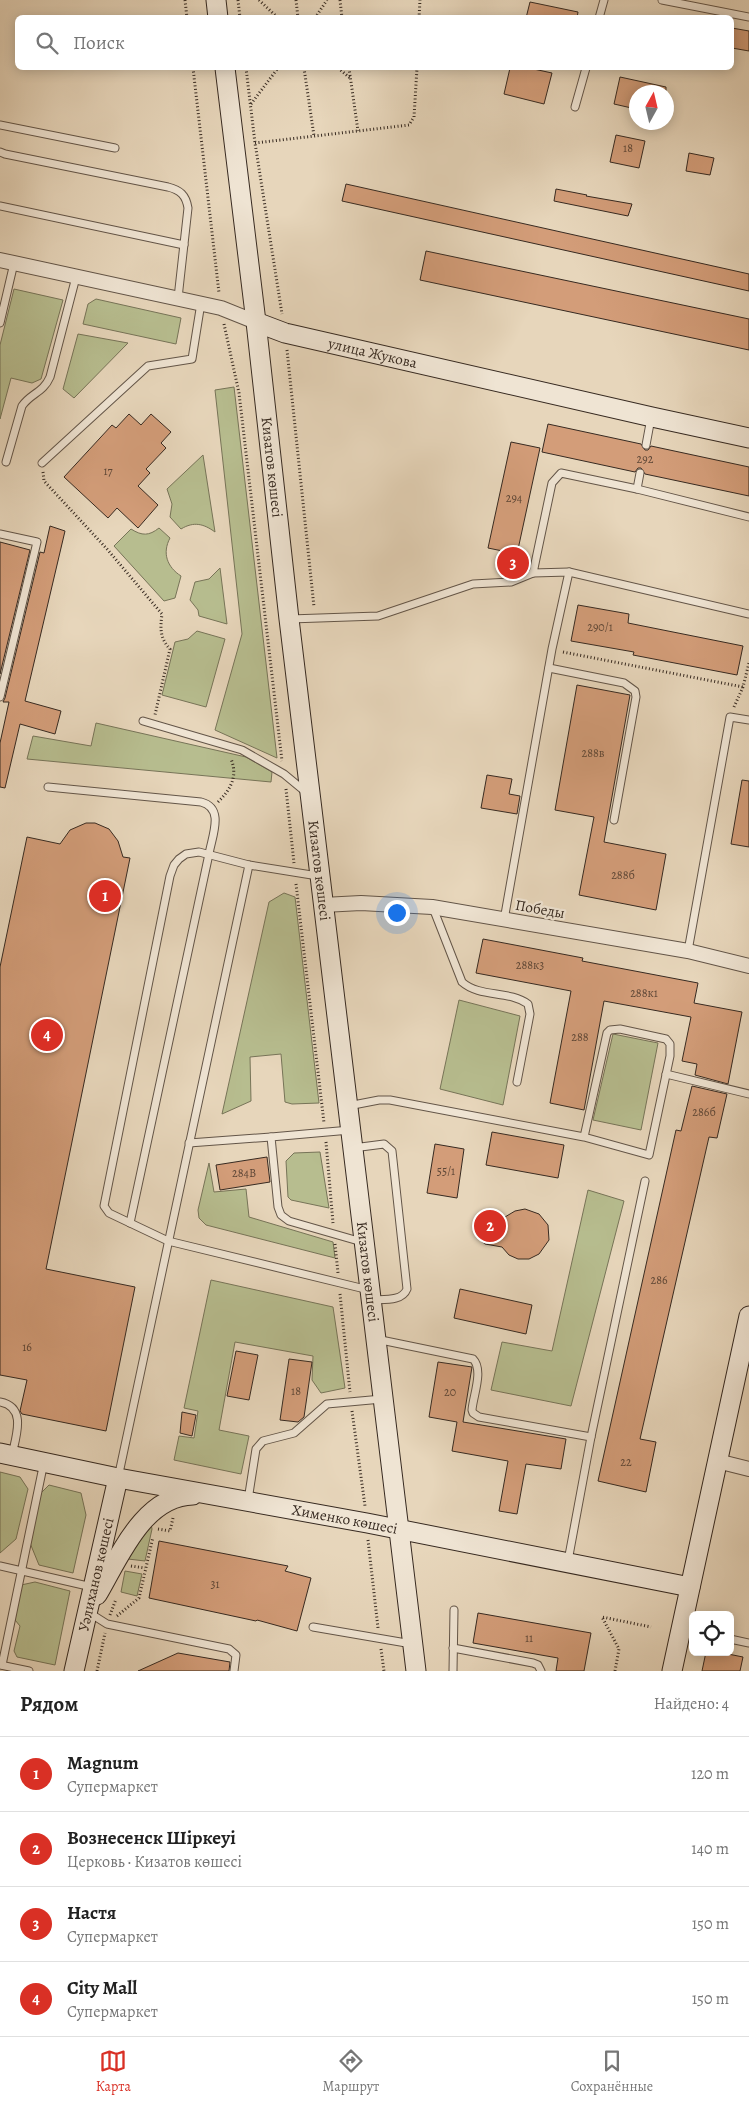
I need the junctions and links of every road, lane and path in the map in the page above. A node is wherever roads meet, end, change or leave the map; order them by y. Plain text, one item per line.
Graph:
1 (185, 0) edge
2 (216, 0) edge
3 (238, 0) edge
4 (259, 0) edge
5 (296, 0) edge
6 (328, 0) edge
7 (340, 0) edge
8 (420, 0) edge
9 (604, 0) edge
10 (662, 0) edge
11 (685, 2) edge
12 (187, 15) edge
13 (218, 15) edge
14 (240, 15) edge
15 (275, 15) edge
16 (298, 15) edge
17 (317, 15) edge
18 (342, 15) edge
19 (420, 15) edge
20 (600, 15) edge
21 (749, 17) edge
22 (225, 70) edge
23 (246, 70) edge
24 (276, 70) edge
25 (304, 70) edge
26 (340, 70) edge
27 (349, 70) edge
28 (417, 70) edge
29 (585, 70) edge
30 (350, 78) junction
31 (250, 104) junction
32 (575, 107) dead end
33 (0, 125) edge
34 (358, 131) junction
35 (314, 136) junction
36 (255, 143) junction
37 (115, 148) dead end
38 (0, 152) edge
39 (0, 206) edge
40 (184, 245) junction
41 (0, 260) edge
42 (14, 263) junction
43 (76, 276) junction
44 (178, 298) junction
45 (201, 303) junction
46 (256, 322) junction
47 (0, 323) edge
48 (285, 333) junction
49 (652, 417) junction
50 (749, 438) edge
51 (646, 445) dead end
52 (6, 462) dead end
53 (42, 463) joint
54 (640, 473) dead end
55 (636, 489) junction
56 (749, 517) edge
57 (0, 534) edge
58 (569, 572) junction
59 (533, 573) junction
60 (749, 614) edge
61 (316, 618) junction
62 (289, 619) junction
63 (552, 650) junction
64 (749, 663) edge
65 (549, 668) junction
66 (744, 687) junction
67 (0, 697) edge
68 (730, 716) junction
69 (749, 720) edge
70 (142, 721) dead end
71 (153, 723) junction
72 (219, 743) junction
73 (48, 788) dead end
74 (310, 796) junction
75 (213, 808) junction
76 (614, 820) dead end
77 (209, 854) junction
78 (249, 865) junction
79 (320, 876) junction
80 (323, 905) junction
81 (432, 907) junction
82 (504, 920) junction
83 (688, 951) junction
84 (749, 966) edge
85 (666, 1074) junction
86 (517, 1082) dead end
87 (749, 1094) edge
88 (348, 1106) junction
89 (272, 1137) junction
90 (584, 1137) junction
91 (352, 1139) junction
92 (189, 1143) junction
93 (645, 1181) dead end
94 (130, 1223) junction
95 (168, 1242) junction
96 (364, 1242) junction
97 (370, 1295) junction
98 (749, 1316) edge
99 (376, 1339) junction
100 (382, 1399) junction
101 (0, 1402) edge
102 (591, 1437) junction
103 (6, 1454) edge
104 (717, 1461) junction
105 (44, 1462) junction
106 (749, 1469) edge
107 (118, 1478) junction
108 (221, 1497) junction
109 (248, 1501) junction
110 (174, 1510) dead end
111 (398, 1529) junction
112 (568, 1562) junction
113 (0, 1566) edge
114 (21, 1570) junction
115 (93, 1587) junction
116 (690, 1587) junction
117 (88, 1610) junction
118 (454, 1610) dead end
119 (107, 1624) junction
120 (312, 1627) dead end
121 (650, 1627) dead end
122 (734, 1640) edge
123 (749, 1643) edge
124 (412, 1644) junction
125 (453, 1648) junction
126 (1, 1665) edge
127 (29, 1671) edge
128 (74, 1671) edge
129 (234, 1671) edge
130 (416, 1671) edge
131 (453, 1671) edge
132 (541, 1671) edge
133 (615, 1671) edge
134 (672, 1671) edge

1 - 12 path
2 - 13 main road
3 - 14 path
4 - 15 path
5 - 16 path
6 - 17 path
7 - 18 path
8 - 19 path
9 - 20 lane
10 - 11 lane
11 - 21 lane
22 - 46 main road, Кизатов көшесі
23 - 31 path
24 - 31 path
25 - 35 path
26 - 30 path
27 - 30 path
28 - 34 path
29 - 32 lane
30 - 34 path
31 - 36 path
33 - 37 lane
34 - 35 path
35 - 36 path
36 - 48 path
38 - 40 lane
39 - 40 lane
40 - 44 lane
41 - 42 street, улица Жукова
42 - 43 street, улица Жукова
42 - 47 lane
43 - 44 street, улица Жукова
43 - 52 lane
44 - 45 street, улица Жукова
45 - 46 street, улица Жукова
45 - 53 lane
46 - 48 main road, улица Жукова
46 - 62 main road, Кизатов көшесі
48 - 49 main road, улица Жукова
48 - 61 path
49 - 50 main road, улица Жукова
49 - 51 lane
53 - 71 path
54 - 55 lane
55 - 56 lane
55 - 59 lane
57 - 67 lane
58 - 59 lane
58 - 60 lane
58 - 63 lane
59 - 61 lane
61 - 62 lane
62 - 74 main road, Кизатов көшесі
63 - 65 lane
63 - 66 path
64 - 66 path
65 - 76 lane
65 - 82 lane
66 - 68 path
68 - 69 lane
68 - 83 lane
70 - 71 lane
71 - 72 lane
72 - 74 lane
72 - 75 path
73 - 75 lane
74 - 79 main road, Кизатов көшесі
75 - 77 lane
77 - 78 lane
77 - 94 lane
77 - 94 lane
78 - 79 lane
78 - 92 lane
79 - 80 main road, Кизатов көшесі
80 - 81 street, Победы
80 - 88 main road, Кизатов көшесі
81 - 82 street, Победы
81 - 86 lane
82 - 83 street, Победы
83 - 84 street, Победы
85 - 87 lane
85 - 90 lane
85 - 90 lane
88 - 90 lane
88 - 91 main road, Кизатов көшесі
89 - 91 lane
89 - 92 lane
89 - 96 lane
91 - 96 main road, Кизатов көшесі
91 - 97 lane
92 - 95 lane
93 - 102 lane
94 - 95 lane
95 - 97 lane
95 - 107 lane
96 - 97 main road, Кизатов көшесі
97 - 99 main road, Кизатов көшесі
98 - 104 main road
99 - 100 main road, Кизатов көшесі
99 - 102 lane
100 - 109 lane
100 - 111 main road, Кизатов көшесі
101 - 103 lane
102 - 112 lane
103 - 105 main road, Хименко көшесі
104 - 106 street
104 - 116 main road
105 - 107 main road, Хименко көшесі
105 - 114 lane
107 - 108 main road, Хименко көшесі
107 - 115 main road, Уәлиханов көшесі
108 - 109 main road, Хименко көшесі
108 - 117 main road
109 - 111 main road, Хименко көшесі
110 - 119 path
111 - 112 main road, Хименко көшесі
111 - 124 main road, Кизатов көшесі
112 - 116 main road, Хименко көшесі
113 - 114 lane
114 - 115 lane
114 - 126 lane
115 - 117 main road, Уәлиханов көшесі
116 - 134 main road
117 - 119 lane
117 - 128 main road, Уәлиханов көшесі
118 - 125 lane
119 - 129 lane
120 - 124 lane
121 - 133 path
122 - 123 lane
124 - 130 main road, Кизатов көшесі
125 - 131 lane
125 - 132 lane
126 - 127 lane

